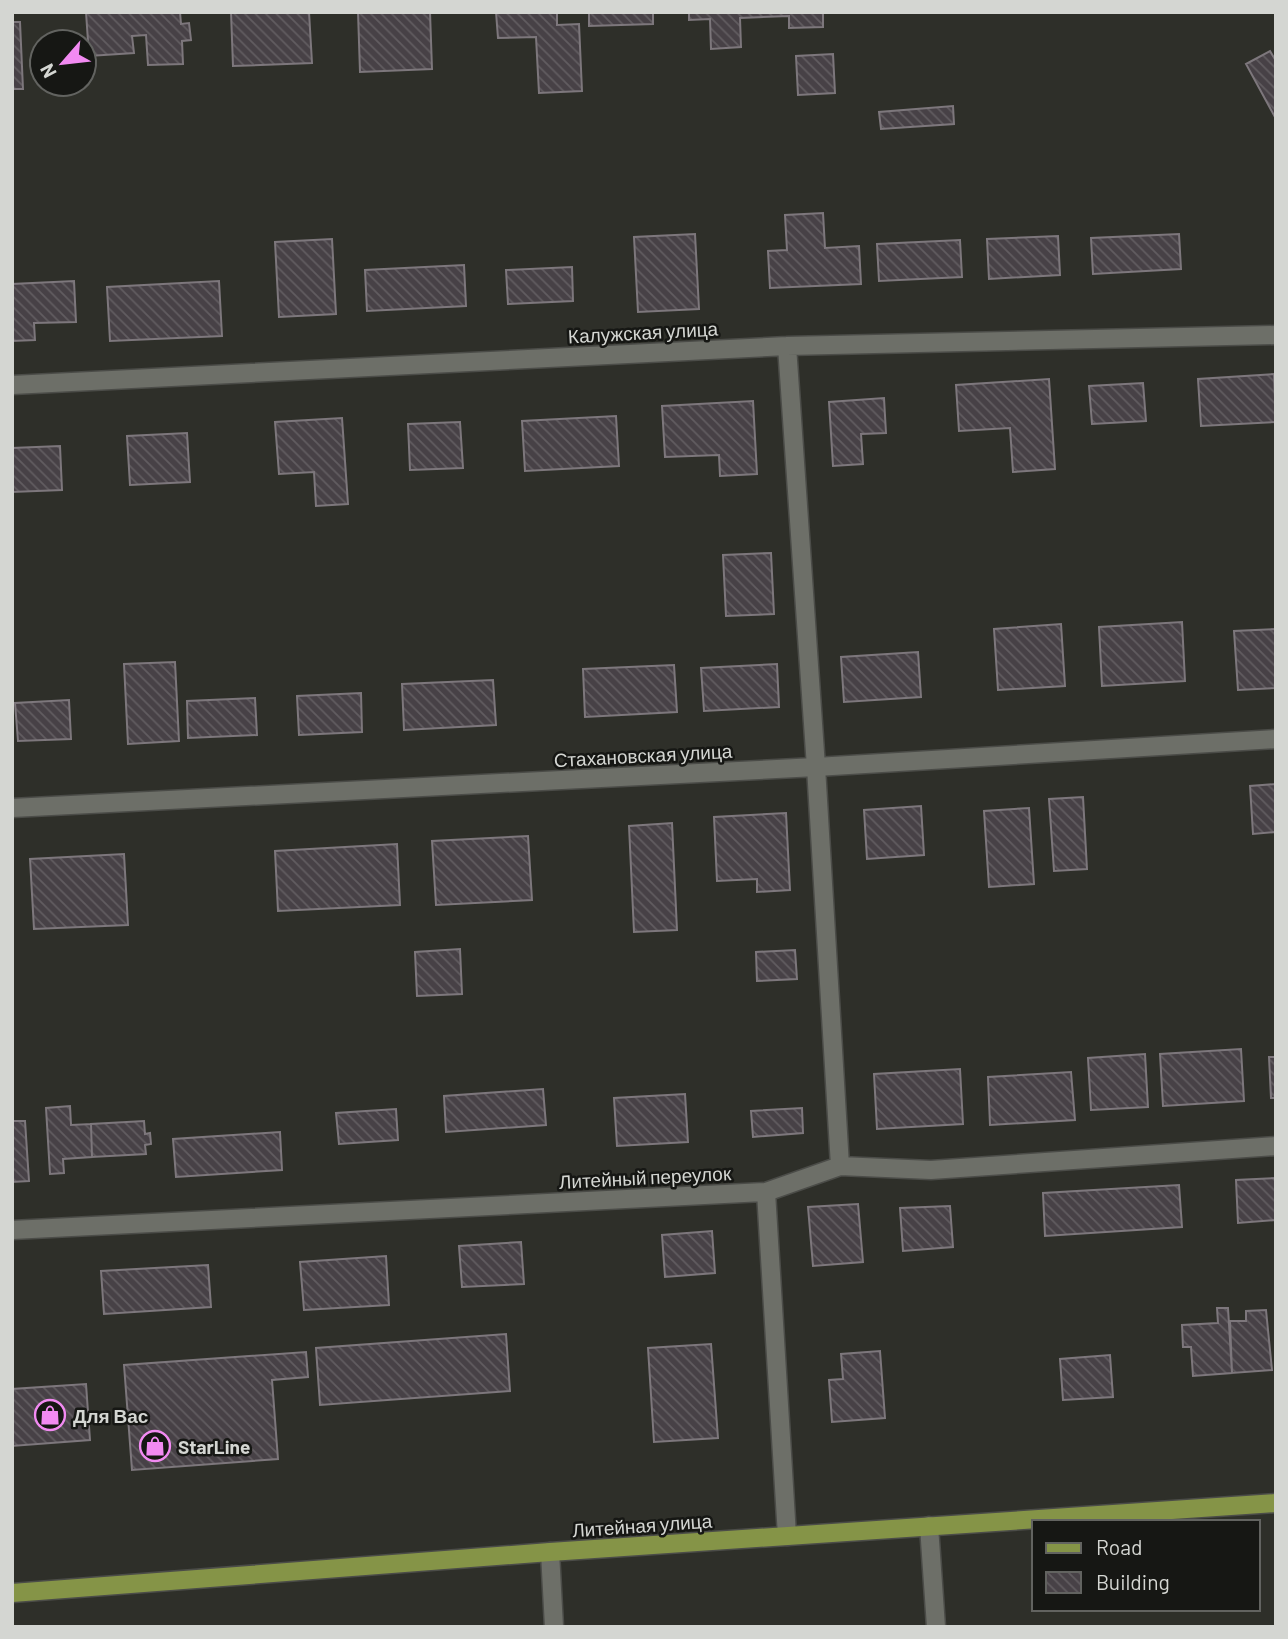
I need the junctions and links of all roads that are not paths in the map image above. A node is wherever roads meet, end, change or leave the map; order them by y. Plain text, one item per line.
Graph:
1 (1276, 335) edge
2 (787, 346) junction
3 (12, 385) edge
4 (1276, 739) edge
5 (816, 767) junction
6 (12, 808) edge
7 (1276, 1146) edge
8 (840, 1166) junction
9 (766, 1192) junction
10 (12, 1230) edge
11 (1276, 1503) edge
12 (929, 1526) junction
13 (787, 1536) junction
14 (550, 1552) junction
15 (15, 1594) edge
16 (554, 1627) edge
17 (936, 1627) edge

1 - 2 street, Калужская улица
2 - 3 street, Калужская улица
2 - 5 street
4 - 5 street, Стахановская улица
5 - 6 street, Стахановская улица
5 - 8 street
7 - 8 street, Литейный переулок
8 - 9 street, Литейный переулок
9 - 10 street, Литейный переулок
9 - 13 street
11 - 12 main road, Литейная улица
12 - 13 main road, Литейная улица
12 - 17 street
13 - 14 main road, Литейная улица
14 - 15 main road, Литейная улица
14 - 16 street

